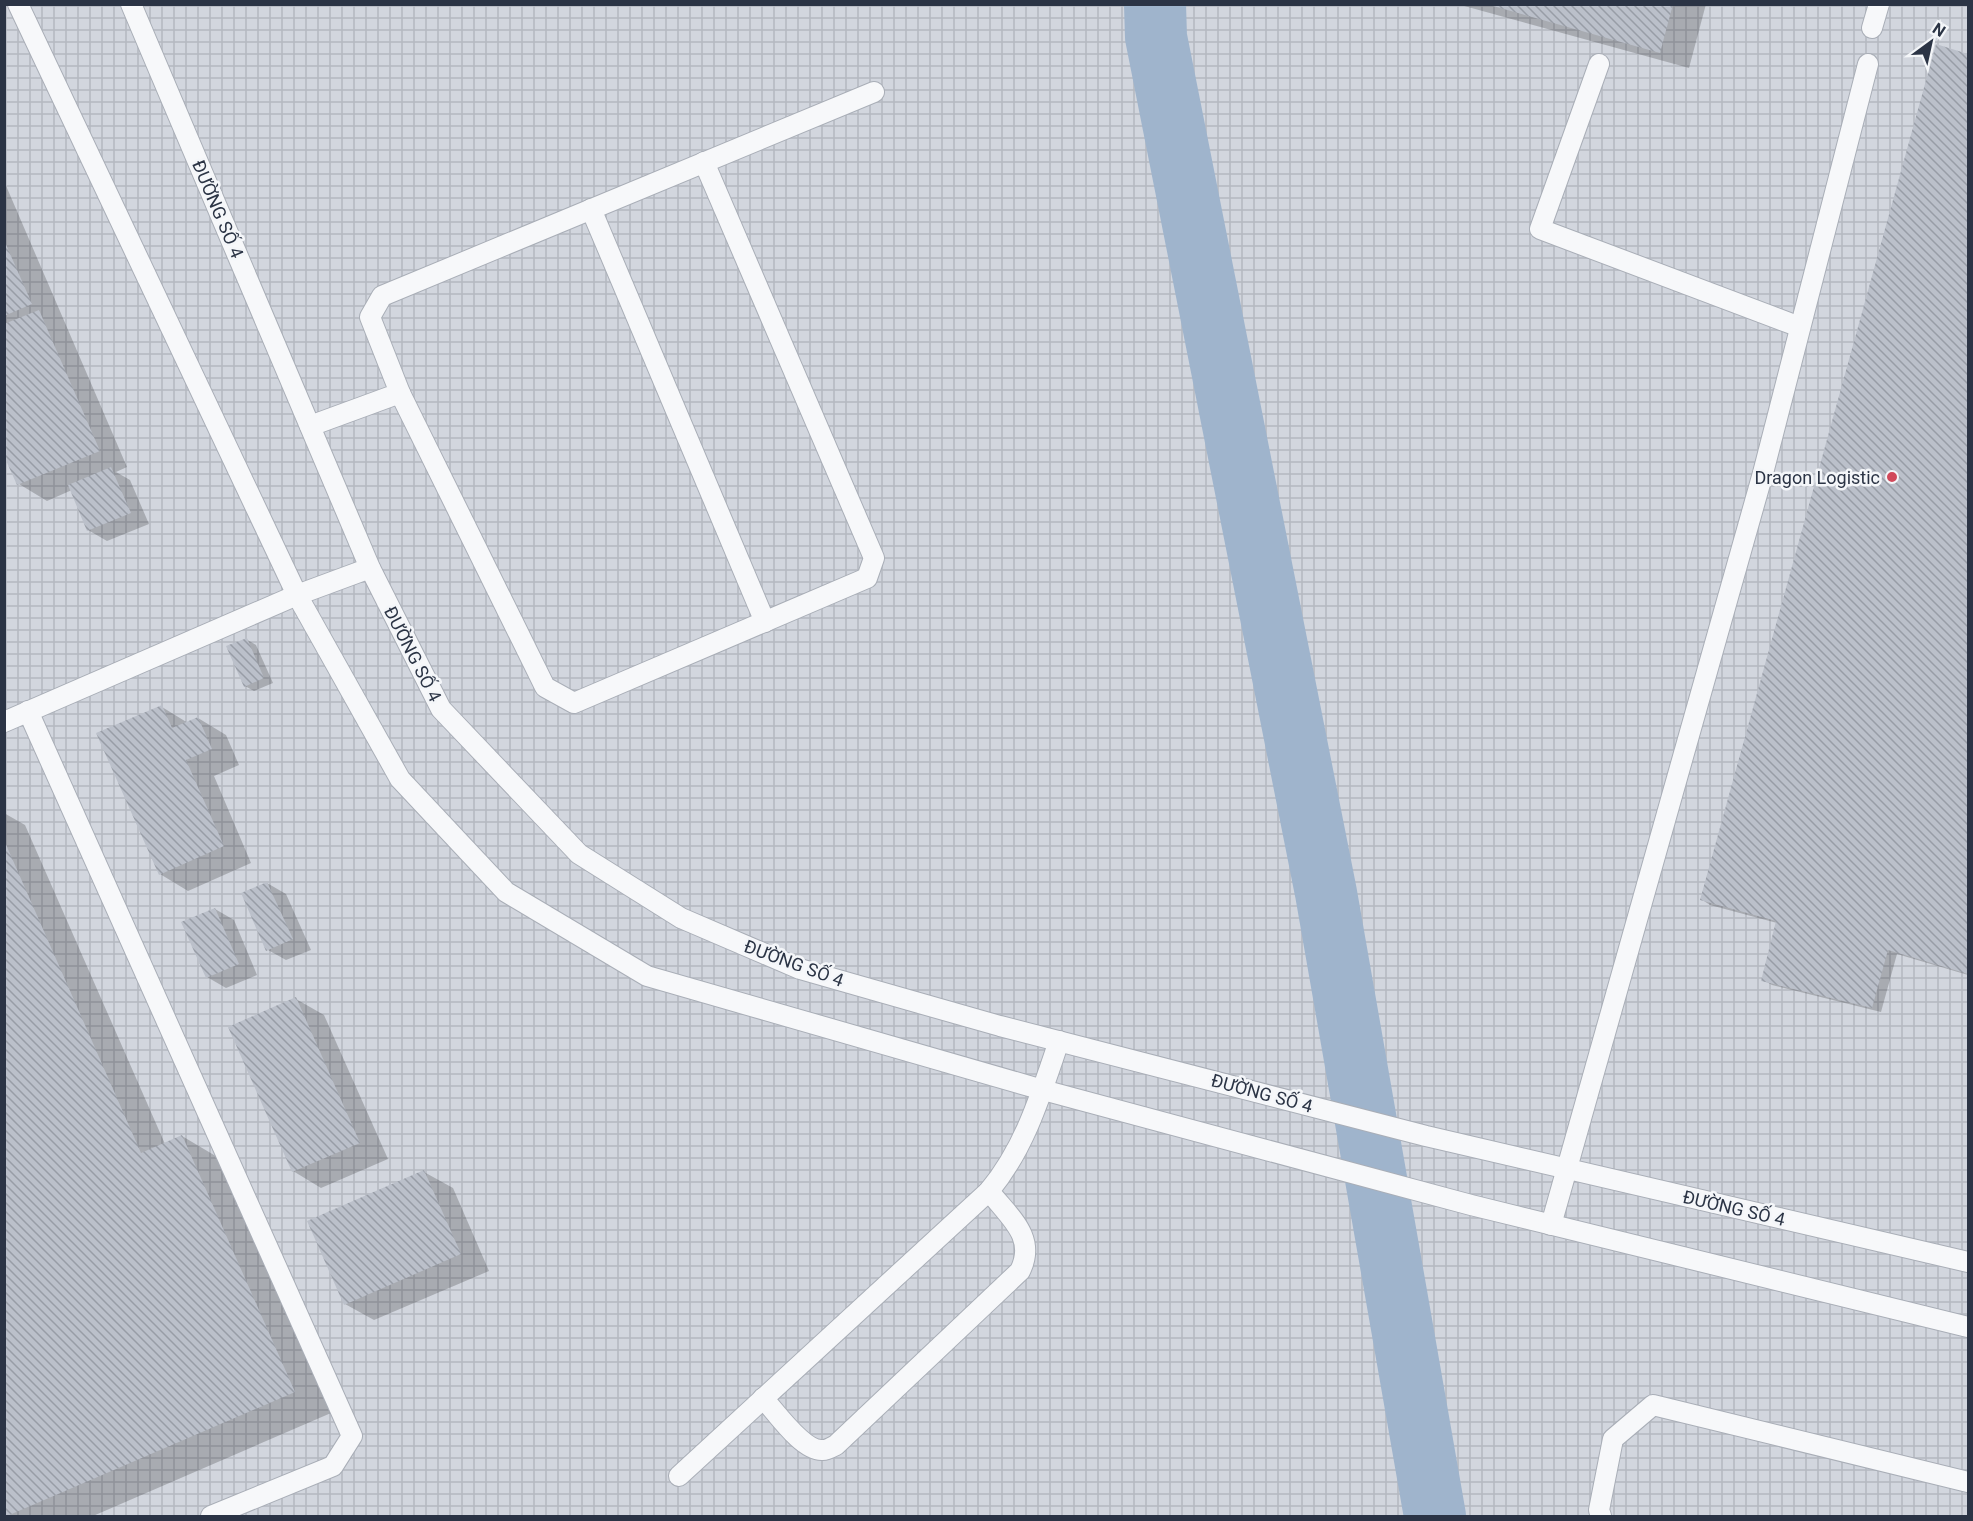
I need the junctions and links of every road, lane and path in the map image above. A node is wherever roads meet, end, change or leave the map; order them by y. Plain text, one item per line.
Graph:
1 (18, 4) edge
2 (131, 4) edge
3 (1880, 4) edge
4 (1872, 28) dead end
5 (1868, 63) dead end
6 (1599, 64) dead end
7 (874, 92) dead end
8 (704, 162) junction
9 (591, 209) junction
10 (1800, 327) junction
11 (400, 393) junction
12 (310, 426) junction
13 (370, 568) junction
14 (297, 595) junction
15 (765, 622) junction
16 (28, 711) junction
17 (4, 722) edge
18 (1059, 1041) junction
19 (1043, 1090) junction
20 (1568, 1169) junction
21 (988, 1191) junction
22 (1551, 1225) junction
23 (1968, 1262) edge
24 (1968, 1327) edge
25 (764, 1398) junction
26 (679, 1476) dead end
27 (1968, 1482) edge
28 (211, 1516) edge
29 (1601, 1516) edge

1 - 14 lane
2 - 12 lane, ĐƯỜNG SỐ 4
3 - 4 lane
5 - 10 lane
6 - 10 lane
7 - 8 lane
8 - 9 lane
8 - 15 lane
9 - 11 lane
9 - 15 lane
10 - 20 lane
11 - 12 lane
11 - 15 lane
12 - 13 lane, ĐƯỜNG SỐ 4
13 - 14 lane
13 - 18 lane, ĐƯỜNG SỐ 4
14 - 16 lane
14 - 19 lane
16 - 17 lane
16 - 28 lane
18 - 19 lane
18 - 20 lane, ĐƯỜNG SỐ 4
19 - 21 lane
19 - 22 lane
20 - 22 lane
20 - 23 lane, ĐƯỜNG SỐ 4
21 - 25 lane
21 - 25 lane
22 - 24 lane
25 - 26 lane
27 - 29 lane

